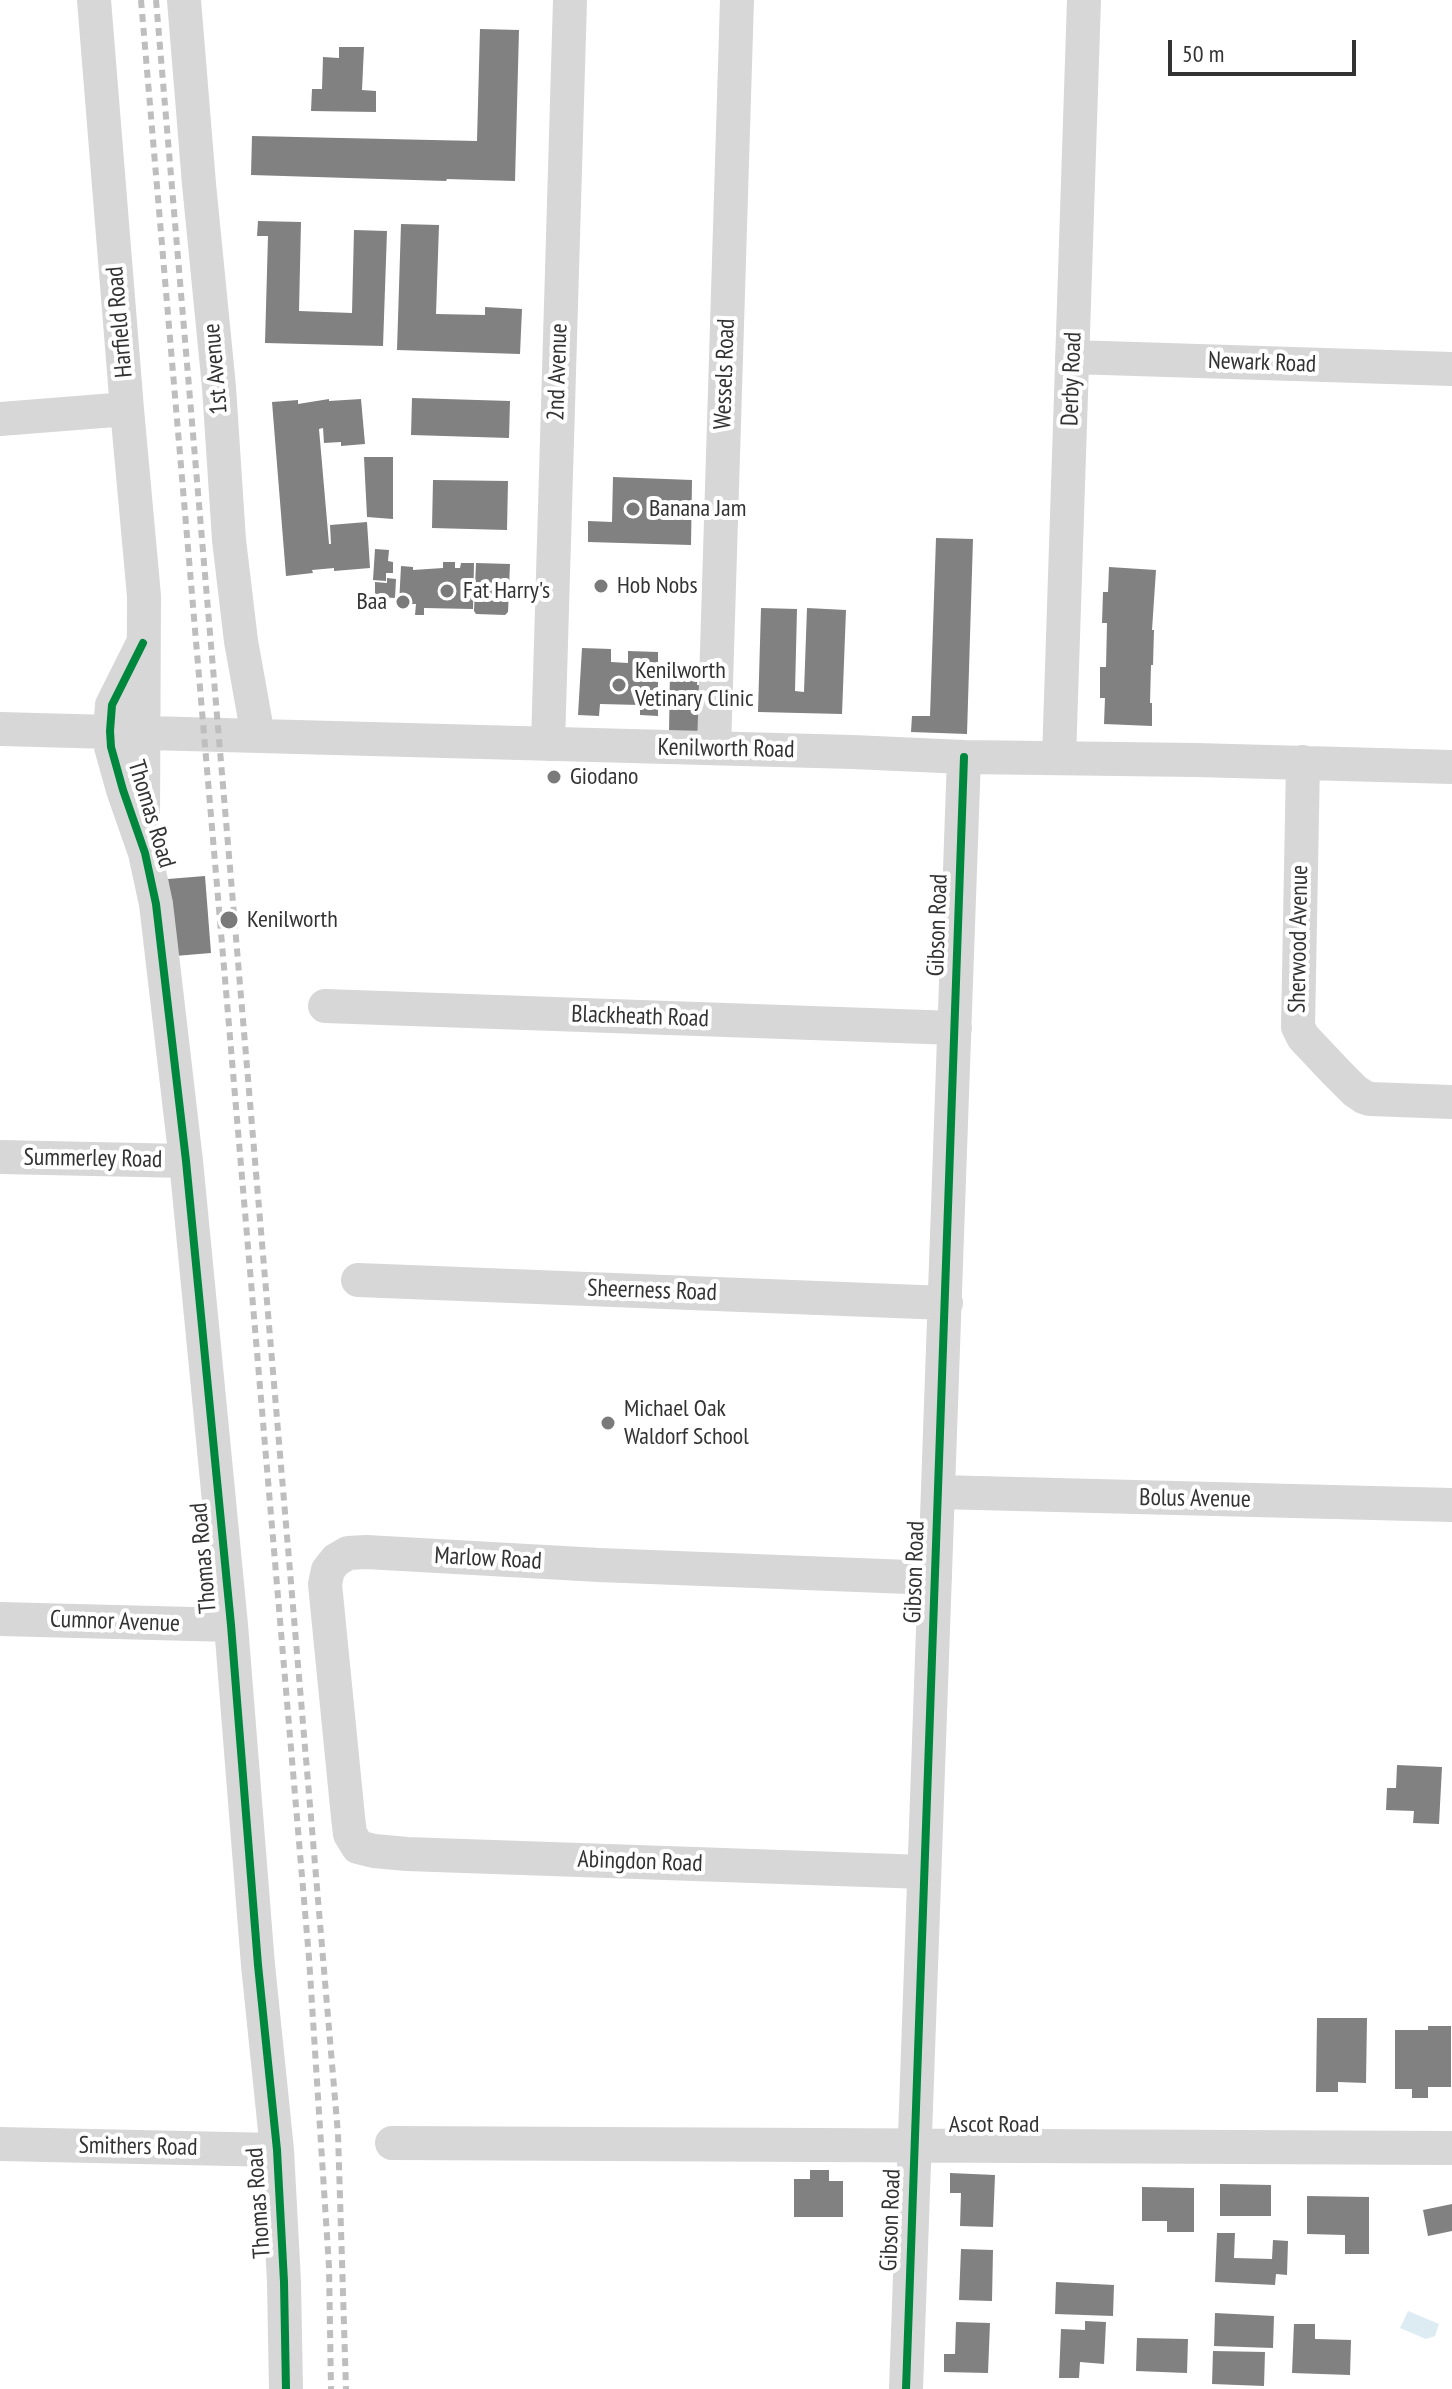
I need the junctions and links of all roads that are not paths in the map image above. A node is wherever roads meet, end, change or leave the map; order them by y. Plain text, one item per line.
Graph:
1 (94, 0) edge
2 (184, 0) edge
3 (570, 0) edge
4 (737, 0) edge
5 (1084, 0) edge
6 (1072, 357) junction
7 (1452, 369) edge
8 (127, 409) junction
9 (0, 419) edge
10 (0, 729) edge
11 (126, 732) junction
12 (258, 736) junction
13 (548, 744) junction
14 (714, 748) junction
15 (964, 757) junction
16 (1059, 758) junction
17 (1303, 762) junction
18 (1452, 767) edge
19 (325, 1006) dead end
20 (955, 1028) junction
21 (1452, 1102) edge
22 (0, 1157) edge
23 (186, 1161) junction
24 (358, 1280) dead end
25 (946, 1303) junction
26 (938, 1492) junction
27 (1452, 1505) edge
28 (935, 1578) junction
29 (0, 1619) edge
30 (231, 1625) junction
31 (358, 1847) joint
32 (924, 1872) junction
33 (392, 2143) dead end
34 (0, 2144) edge
35 (913, 2145) junction
36 (1452, 2148) edge
37 (277, 2150) junction
38 (286, 2389) edge
39 (906, 2389) edge

1 - 8 street, Harfield Road
2 - 12 street, 1st Avenue
3 - 13 street, 2nd Avenue
4 - 14 street, Wessels Road
5 - 6 street, Derby Road
6 - 7 street, Newark Road
6 - 16 street, Derby Road
8 - 9 street
8 - 11 street, Harfield Road
10 - 11 street, Kenilworth Road
11 - 12 street, Kenilworth Road
11 - 23 street, Thomas Road
12 - 13 street, Kenilworth Road
13 - 14 street, Kenilworth Road
14 - 15 street, Kenilworth Road
15 - 16 street, Kenilworth Road
15 - 20 street, Gibson Road
16 - 17 street, Kenilworth Road
17 - 18 street, Kenilworth Road
17 - 21 street, Sherwood Avenue
19 - 20 street, Blackheath Road
20 - 25 street, Gibson Road
22 - 23 street, Summerley Road
23 - 30 street, Thomas Road
24 - 25 street, Sheerness Road
25 - 26 street, Gibson Road
26 - 27 street, Bolus Avenue
26 - 28 street, Gibson Road
28 - 31 street, Marlow Road
28 - 32 street, Gibson Road
29 - 30 street, Cumnor Avenue
30 - 37 street, Thomas Road
31 - 32 street, Abingdon Road
32 - 35 street, Gibson Road
33 - 35 street, Ascot Road
34 - 37 street, Smithers Road
35 - 36 street, Ascot Road
35 - 39 street, Gibson Road
37 - 38 street, Thomas Road

